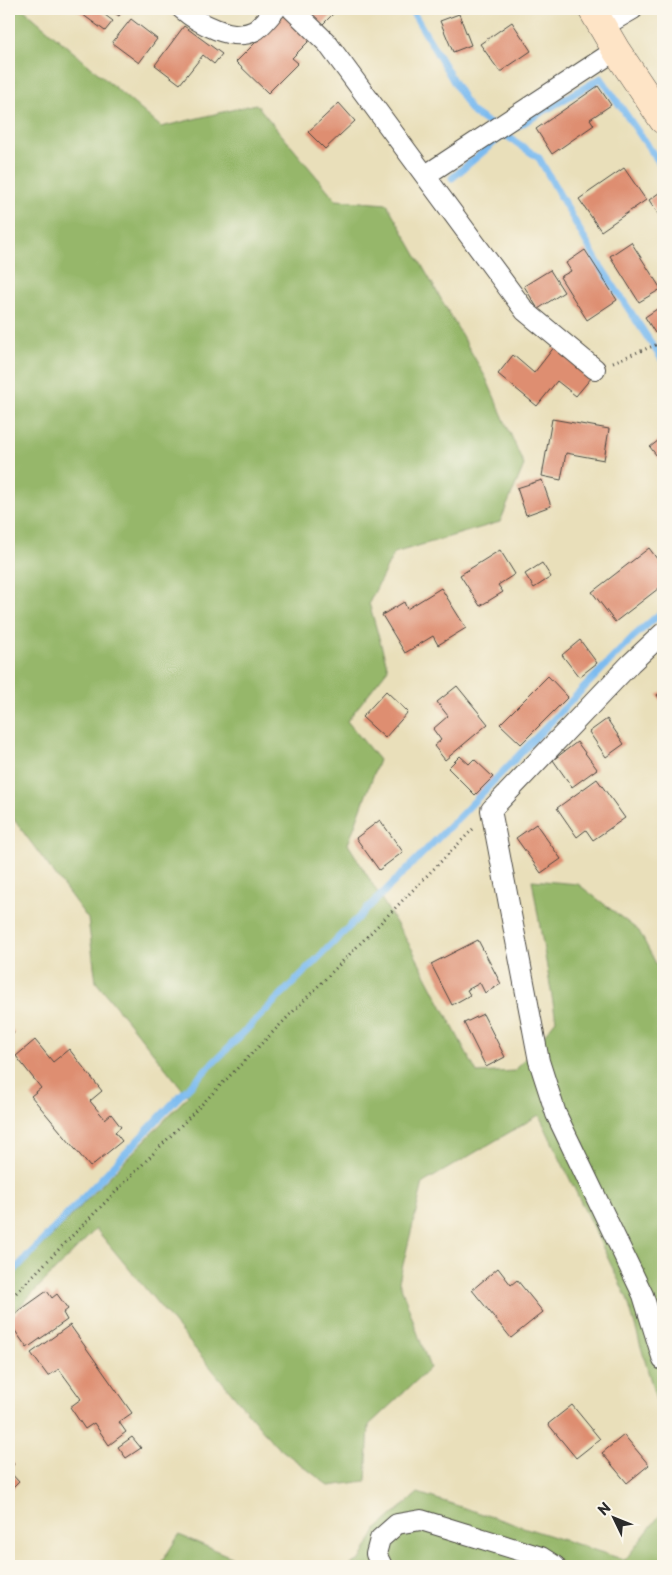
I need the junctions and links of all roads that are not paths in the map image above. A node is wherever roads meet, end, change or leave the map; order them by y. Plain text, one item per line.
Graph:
1 (182, 9) edge
2 (276, 9) edge
3 (292, 9) edge
4 (633, 9) edge
5 (604, 29) edge
6 (663, 120) edge
7 (426, 175) junction
8 (596, 369) road end
9 (663, 633) edge
10 (663, 1360) edge
11 (382, 1566) edge
12 (555, 1566) edge

1 - 2 street
3 - 7 street
4 - 5 street
5 - 6 main road
5 - 7 street
7 - 8 street
9 - 10 street
11 - 12 street

